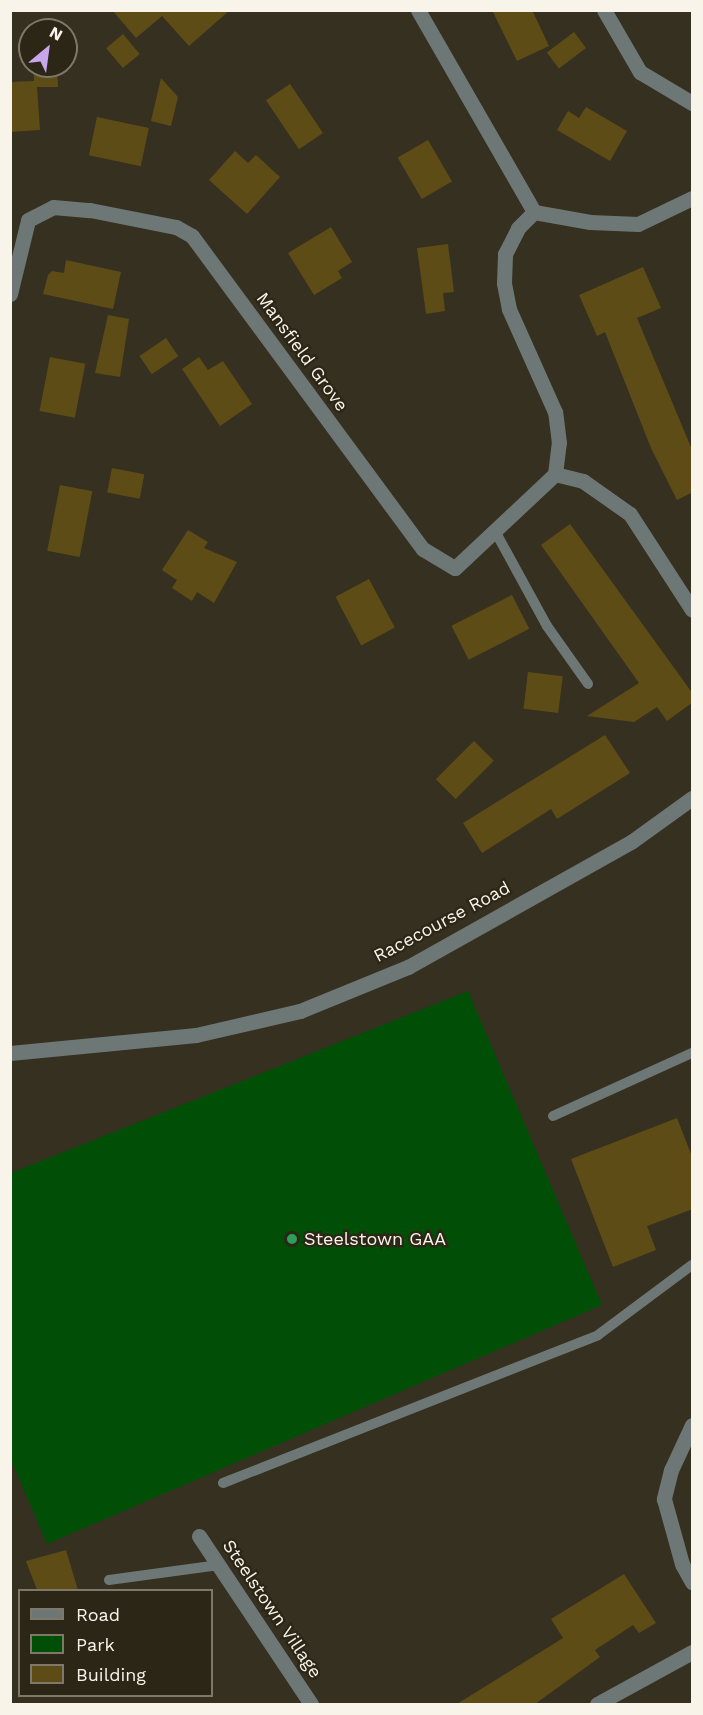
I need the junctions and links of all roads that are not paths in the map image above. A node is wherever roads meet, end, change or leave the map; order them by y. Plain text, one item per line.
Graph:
1 (418, 10) edge
2 (604, 10) edge
3 (693, 103) edge
4 (693, 198) edge
5 (534, 212) junction
6 (10, 294) edge
7 (555, 474) junction
8 (495, 531) junction
9 (693, 609) edge
10 (588, 684) dead end
11 (693, 798) edge
12 (10, 1053) edge
13 (693, 1053) edge
14 (553, 1116) dead end
15 (693, 1264) edge
16 (693, 1425) edge
17 (223, 1483) dead end
18 (199, 1536) dead end
19 (219, 1565) junction
20 (109, 1580) dead end
21 (693, 1582) edge
22 (693, 1653) edge
23 (311, 1704) edge
24 (597, 1704) edge

1 - 5 street
2 - 3 street
4 - 5 street
5 - 7 street
6 - 8 street, Mansfield Grove
7 - 8 street, Mansfield Grove
7 - 9 street
8 - 10 lane
11 - 12 street, Racecourse Road
13 - 14 lane
15 - 17 lane
16 - 21 street
18 - 19 street, Steelstown Village
19 - 20 lane
19 - 23 street, Steelstown Village
22 - 24 street

